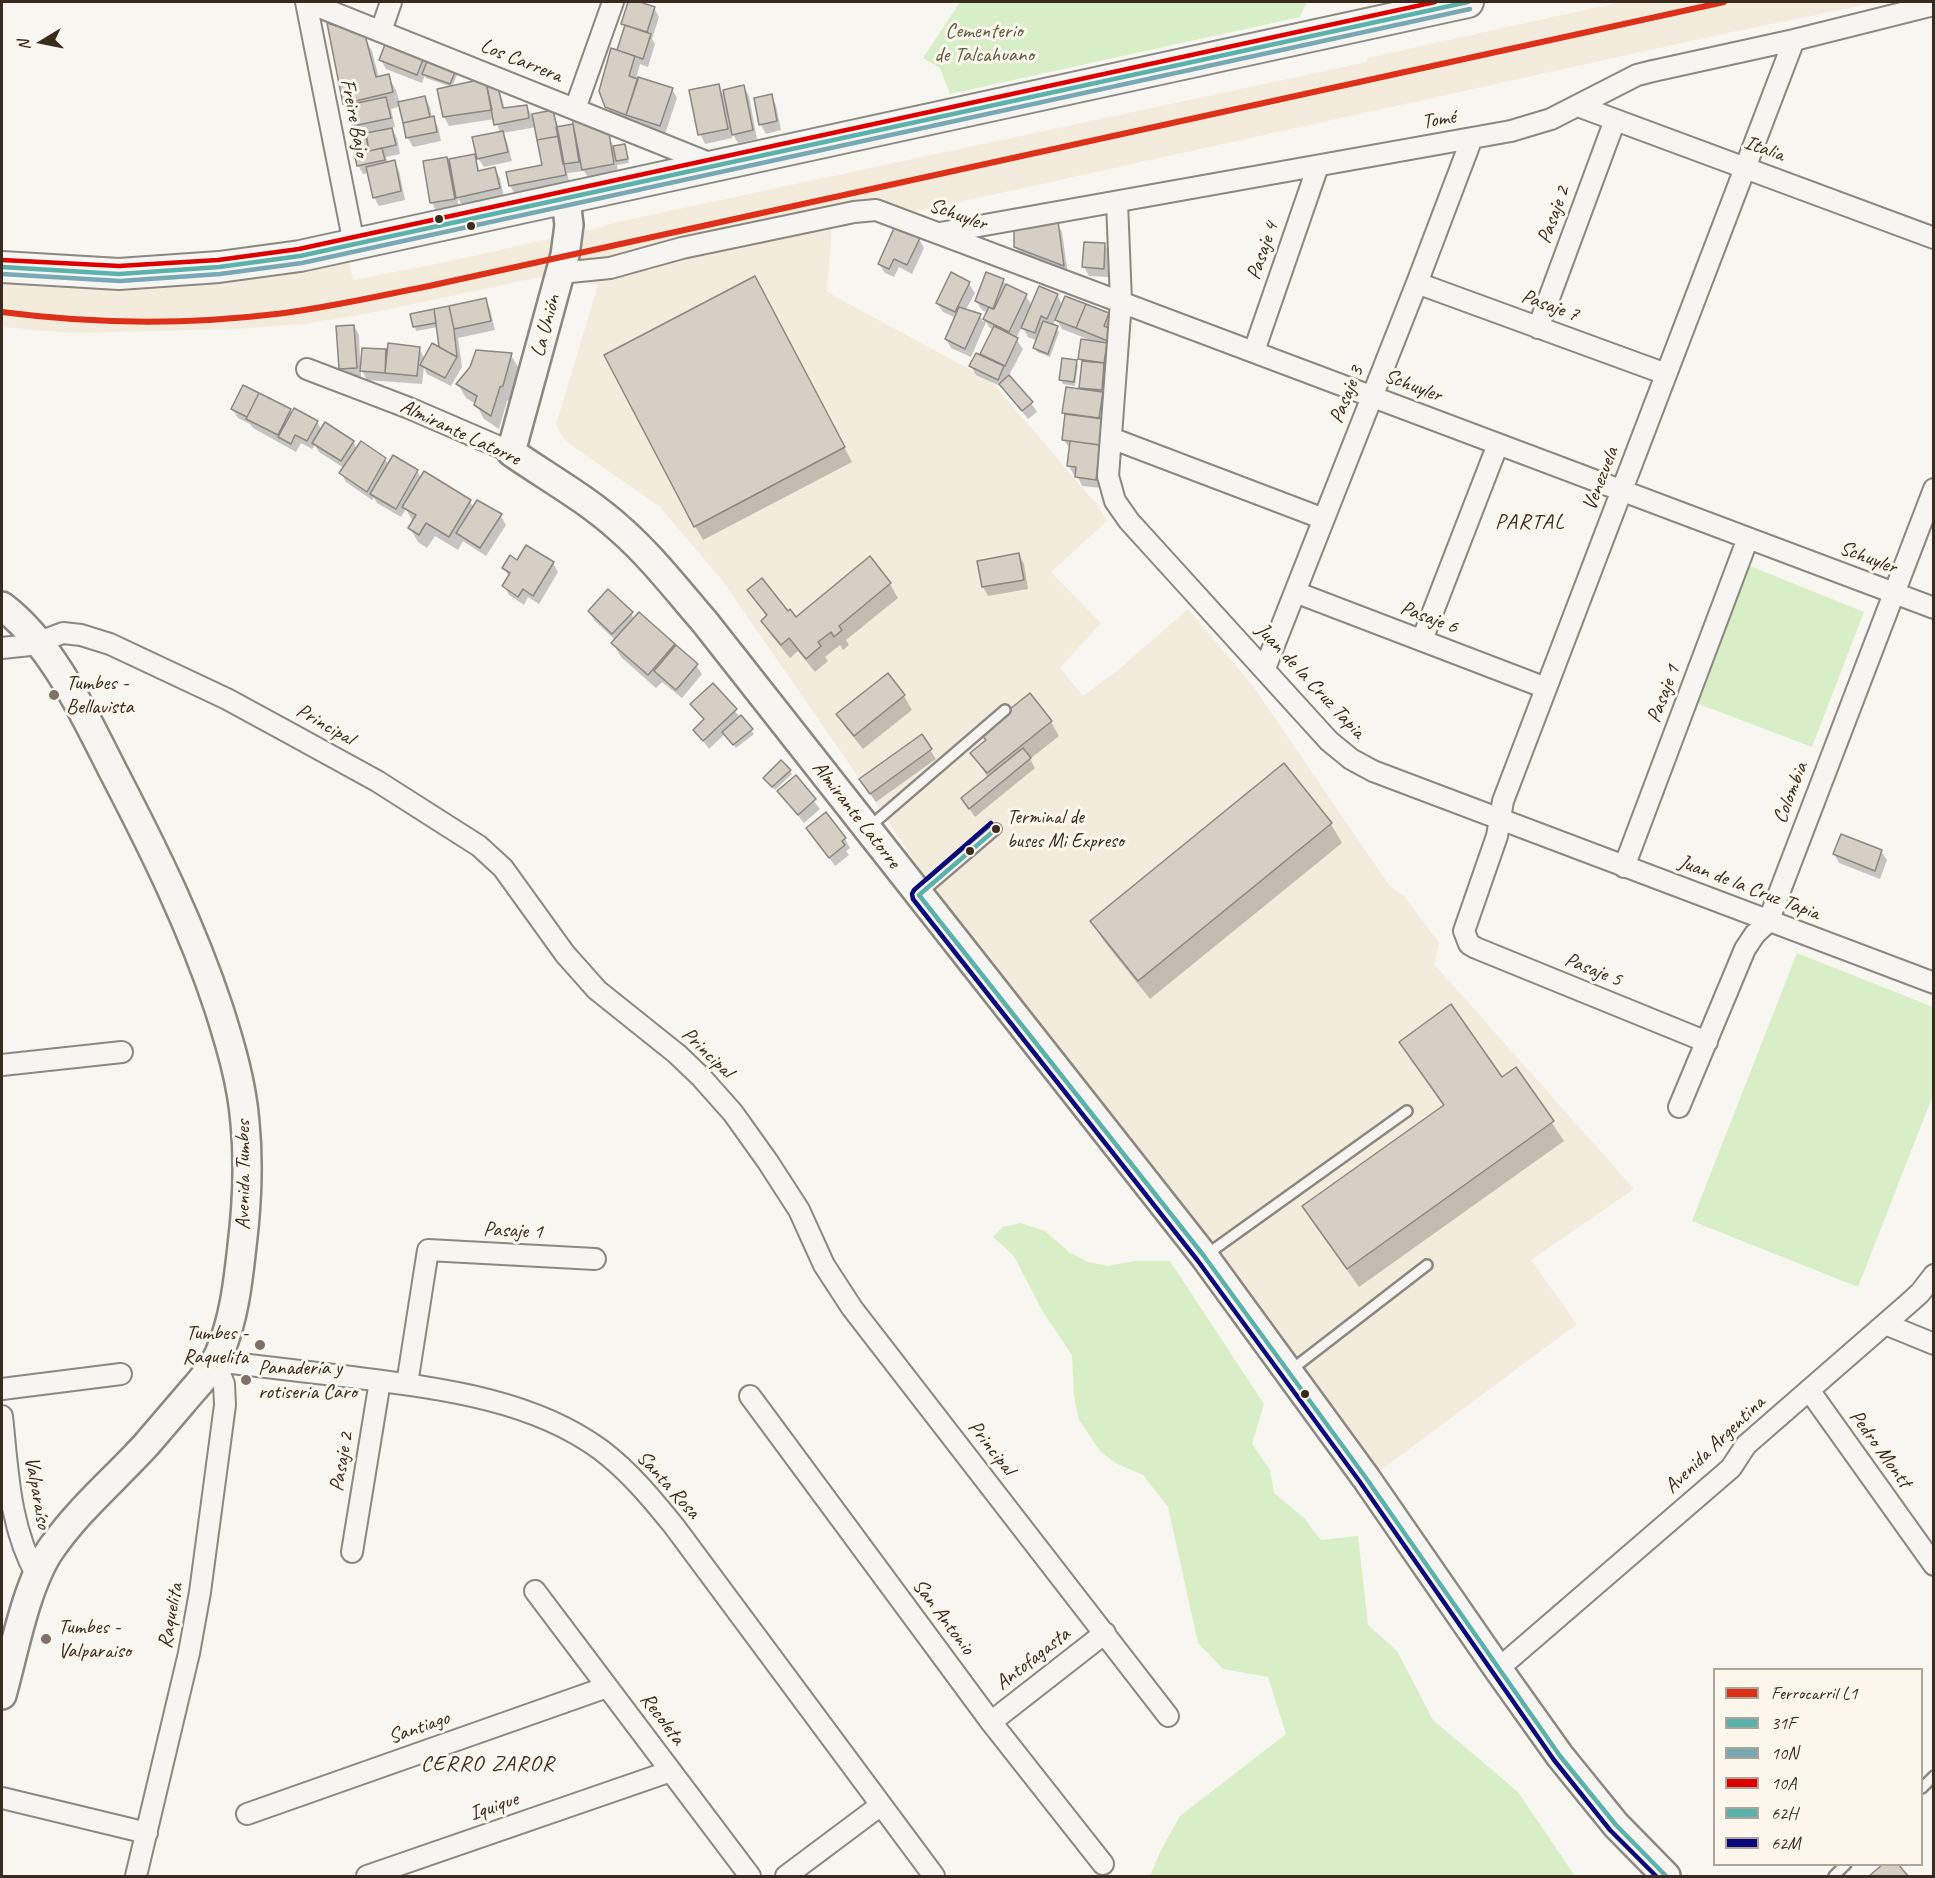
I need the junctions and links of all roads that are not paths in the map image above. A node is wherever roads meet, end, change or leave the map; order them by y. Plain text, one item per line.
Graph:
1 (307, 2) edge
2 (391, 2) edge
3 (613, 2) edge
4 (1468, 2) edge
5 (1934, 5) edge
6 (381, 31) junction
7 (1794, 40) junction
8 (1578, 106) junction
9 (575, 109) junction
10 (1615, 120) junction
11 (1472, 138) junction
12 (717, 166) junction
13 (1317, 166) junction
14 (1745, 168) junction
15 (566, 198) junction
16 (1117, 202) junction
17 (939, 233) junction
18 (1934, 238) edge
19 (354, 244) junction
20 (2, 267) edge
21 (560, 273) junction
22 (1417, 283) junction
23 (1121, 301) junction
24 (1538, 327) junction
25 (1254, 351) junction
26 (307, 369) dead end
27 (1666, 374) junction
28 (1372, 396) junction
29 (1111, 438) junction
30 (1498, 444) junction
31 (511, 452) junction
32 (1934, 489) edge
33 (1622, 490) junction
34 (1324, 519) junction
35 (1748, 538) junction
36 (1295, 592) junction
37 (1894, 593) junction
38 (2, 606) edge
39 (1934, 608) edge
40 (1422, 640) junction
41 (40, 644) junction
42 (2, 648) edge
43 (1265, 668) junction
44 (1546, 688) junction
45 (1005, 710) dead end
46 (1500, 819) junction
47 (866, 829) junction
48 (996, 829) dead end
49 (1624, 867) junction
50 (919, 895) junction
51 (1768, 921) junction
52 (1466, 938) joint
53 (1934, 983) edge
54 (1707, 1042) junction
55 (122, 1052) dead end
56 (2, 1065) edge
57 (1679, 1107) dead end
58 (1407, 1111) dead end
59 (1204, 1256) junction
60 (595, 1259) dead end
61 (1427, 1265) dead end
62 (1934, 1275) edge
63 (1885, 1324) junction
64 (1934, 1344) edge
65 (215, 1360) junction
66 (1289, 1371) junction
67 (121, 1374) dead end
68 (380, 1381) junction
69 (407, 1384) junction
70 (2, 1389) edge
71 (1809, 1390) junction
72 (750, 1396) dead end
73 (2, 1416) edge
74 (352, 1552) dead end
75 (1934, 1565) edge
76 (37, 1576) junction
77 (535, 1591) dead end
78 (1105, 1633) junction
79 (1498, 1669) junction
80 (608, 1687) junction
81 (2, 1695) edge
82 (1168, 1716) dead end
83 (991, 1722) junction
84 (671, 1771) junction
85 (1934, 1776) edge
86 (1923, 1787) edge
87 (2, 1798) edge
88 (881, 1805) junction
89 (247, 1814) dead end
90 (147, 1833) junction
91 (1103, 1864) dead end
92 (136, 1876) edge
93 (367, 1876) edge
94 (750, 1876) edge
95 (786, 1876) edge
96 (934, 1876) edge
97 (1666, 1876) edge

1 - 6 street, Los Carrera
1 - 19 street, Freire Bajo
2 - 6 street
3 - 9 street
4 - 12 main road
5 - 7 street, Tomé
6 - 9 street, Los Carrera
7 - 8 street, Tomé
7 - 14 street, Venezuela
8 - 10 street, Italia
8 - 11 street, Tomé
9 - 12 street, Los Carrera
10 - 14 street, Italia
10 - 24 street, Pasaje 2
11 - 13 street, Tomé
11 - 22 street, Pasaje 3
12 - 15 main road
13 - 16 street, Tomé
13 - 25 street, Pasaje 4
14 - 18 street, Italia
14 - 27 street, Venezuela
15 - 19 main road
15 - 21 main road, La Unión
16 - 17 street, Tomé
16 - 23 street, Juan de la Cruz Tapia
17 - 21 street, Schuyler
17 - 23 street, Schuyler
19 - 20 main road
21 - 31 main road, La Unión
22 - 24 street, Pasaje 7
22 - 28 street, Pasaje 3
23 - 25 street, Schuyler
23 - 29 street, Juan de la Cruz Tapia
24 - 27 street, Pasaje 7
25 - 28 street, Schuyler
26 - 31 street, Almirante Latorre
27 - 33 street, Venezuela
28 - 30 street, Schuyler
28 - 34 street, Pasaje 3
29 - 34 street
29 - 43 street, Juan de la Cruz Tapia
30 - 33 street, Schuyler
30 - 40 street
31 - 47 main road, Almirante Latorre
32 - 37 street, Colombia
33 - 35 street, Schuyler
33 - 44 street, Venezuela
34 - 36 street, Pasaje 3
35 - 37 street, Schuyler
35 - 49 street, Pasaje 1
36 - 40 street, Pasaje 6
36 - 43 street, Pasaje 3
37 - 39 street, Schuyler
37 - 51 street, Colombia
38 - 41 main road, Avenida Tumbes
40 - 44 street, Pasaje 6
41 - 42 street, Principal
41 - 65 main road, Avenida Tumbes
41 - 78 street, Principal
43 - 46 street, Juan de la Cruz Tapia
44 - 46 street, Venezuela
45 - 47 lane
46 - 49 street, Juan de la Cruz Tapia
46 - 52 street, Venezuela
47 - 50 main road, Almirante Latorre
48 - 50 lane
49 - 51 street, Juan de la Cruz Tapia
50 - 59 main road, Almirante Latorre
51 - 53 street, Juan de la Cruz Tapia
51 - 54 street, Colombia
52 - 54 street, Pasaje 5
54 - 57 street, Colombia
55 - 56 street
58 - 59 lane
59 - 66 main road, Almirante Latorre
60 - 69 street, Pasaje 1
61 - 66 lane
62 - 63 street, Avenida Argentina
63 - 64 street
63 - 71 street, Avenida Argentina
65 - 68 street, Santa Rosa
65 - 76 main road, Avenida Tumbes
65 - 90 street, Raquelita
66 - 79 main road, Almirante Latorre
67 - 70 street
68 - 69 street, Santa Rosa
68 - 74 street, Pasaje 2
69 - 88 street, Santa Rosa
71 - 75 street, Pedro Montt
71 - 79 street, Avenida Argentina
72 - 83 street, San Antonio
73 - 76 street, Valparaíso
76 - 81 main road, Avenida Tumbes
77 - 80 street, Recoleta
78 - 82 street, Principal
78 - 83 street, Antofagasta
79 - 97 main road, Almirante Latorre
80 - 84 street, Recoleta
80 - 89 street, Santiago
83 - 91 street, San Antonio
84 - 93 street, Iquique
84 - 94 street, Recoleta
85 - 86 lane
87 - 90 street
88 - 95 street
88 - 96 street, Santa Rosa
90 - 92 street, Raquelita

